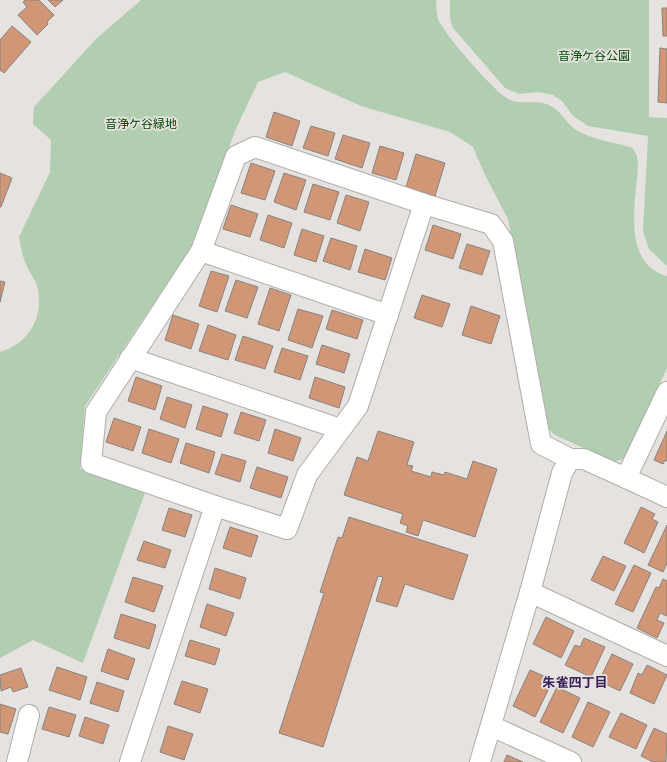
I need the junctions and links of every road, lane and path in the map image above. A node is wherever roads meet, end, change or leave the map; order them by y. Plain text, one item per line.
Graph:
1 (424, 204) junction
2 (201, 251) junction
3 (388, 314) junction
4 (130, 358) junction
5 (667, 392) edge
6 (340, 429) junction
7 (570, 459) junction
8 (626, 478) junction
9 (667, 497) edge
10 (215, 506) junction
11 (530, 592) junction
12 (667, 656) edge
13 (29, 715) dead end
14 (491, 726) junction
15 (17, 762) edge
16 (130, 762) edge
17 (480, 762) edge
18 (571, 762) edge

1 - 2 street
1 - 3 street
1 - 7 street
2 - 3 street
2 - 4 street
3 - 6 street
4 - 6 street
4 - 10 street
5 - 8 street
6 - 10 street
7 - 8 street
7 - 11 street
8 - 9 street
10 - 16 street
11 - 12 street
11 - 14 street
13 - 15 street
14 - 17 street
14 - 18 street

